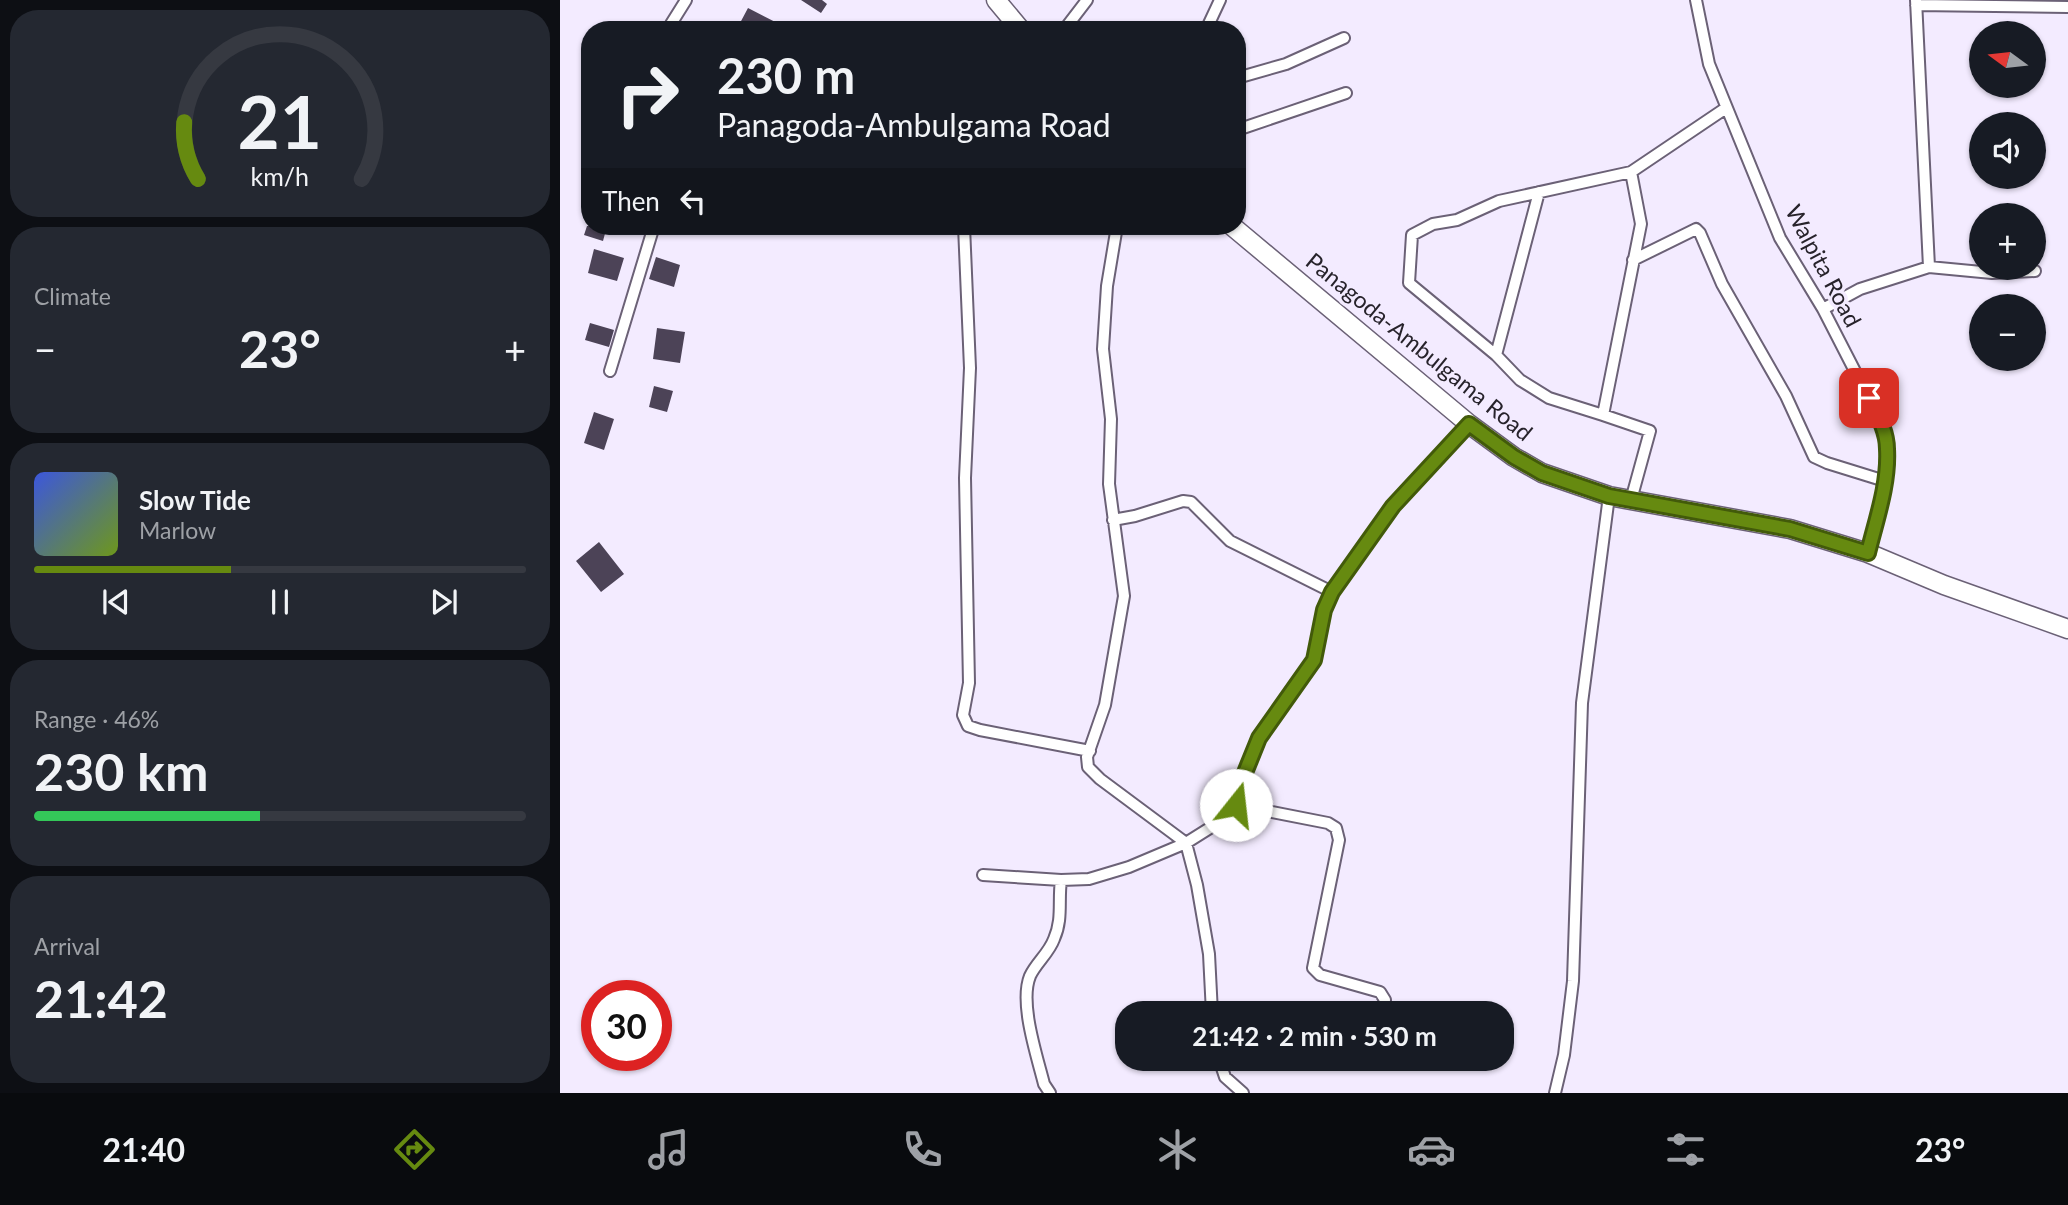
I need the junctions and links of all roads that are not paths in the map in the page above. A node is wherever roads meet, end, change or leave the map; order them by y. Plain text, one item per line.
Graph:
1 (686, 0) edge
2 (996, 0) edge
3 (1087, 0) edge
4 (1220, 0) edge
5 (1696, 0) edge
6 (1916, 2) edge
7 (2068, 6) edge
8 (673, 21) edge
9 (1014, 21) edge
10 (1071, 21) edge
11 (1210, 21) edge
12 (1343, 38) dead end
13 (1246, 75) edge
14 (1346, 93) dead end
15 (1726, 108) junction
16 (1246, 127) edge
17 (1631, 172) junction
18 (1539, 191) junction
19 (651, 235) edge
20 (964, 235) edge
21 (1116, 235) edge
22 (1243, 235) edge
23 (1633, 260) junction
24 (1929, 267) junction
25 (1969, 271) edge
26 (1823, 309) junction
27 (1496, 355) junction
28 (610, 371) dead end
29 (1603, 415) junction
30 (1469, 424) junction
31 (1885, 481) junction
32 (1609, 496) junction
33 (1631, 500) junction
34 (1113, 520) junction
35 (1868, 553) junction
36 (1332, 592) junction
37 (2068, 629) edge
38 (1090, 751) junction
39 (1236, 805) junction
40 (1185, 843) junction
41 (983, 875) dead end
42 (1060, 880) junction
43 (1211, 1001) edge
44 (1385, 1001) edge
45 (1223, 1071) edge
46 (1051, 1093) edge
47 (1243, 1093) edge
48 (1555, 1093) edge

1 - 8 street
2 - 9 main road
3 - 10 street
4 - 11 street
5 - 15 street, Walpita Road
6 - 7 street
6 - 24 street
12 - 13 street
14 - 16 street
15 - 17 street
15 - 26 street, Walpita Road
17 - 18 street
17 - 23 street
18 - 27 street
18 - 27 street
19 - 28 street
20 - 38 street
21 - 34 street
22 - 30 main road, Panagoda-Ambulgama Road
23 - 29 street
23 - 31 street
24 - 25 street
24 - 26 street
26 - 31 street, Walpita Road
27 - 29 street
29 - 33 street
30 - 32 main road, Panagoda-Ambulgama Road
30 - 36 street
31 - 35 street, Walpita Road
32 - 33 main road, Panagoda-Ambulgama Road
32 - 48 street
33 - 35 main road, Panagoda-Ambulgama Road
34 - 36 street
34 - 38 street
35 - 37 main road, Panagoda-Ambulgama Road
36 - 39 street
38 - 40 street
39 - 40 street
39 - 44 street
40 - 42 street
40 - 43 street
41 - 42 street
42 - 46 street
45 - 47 street

